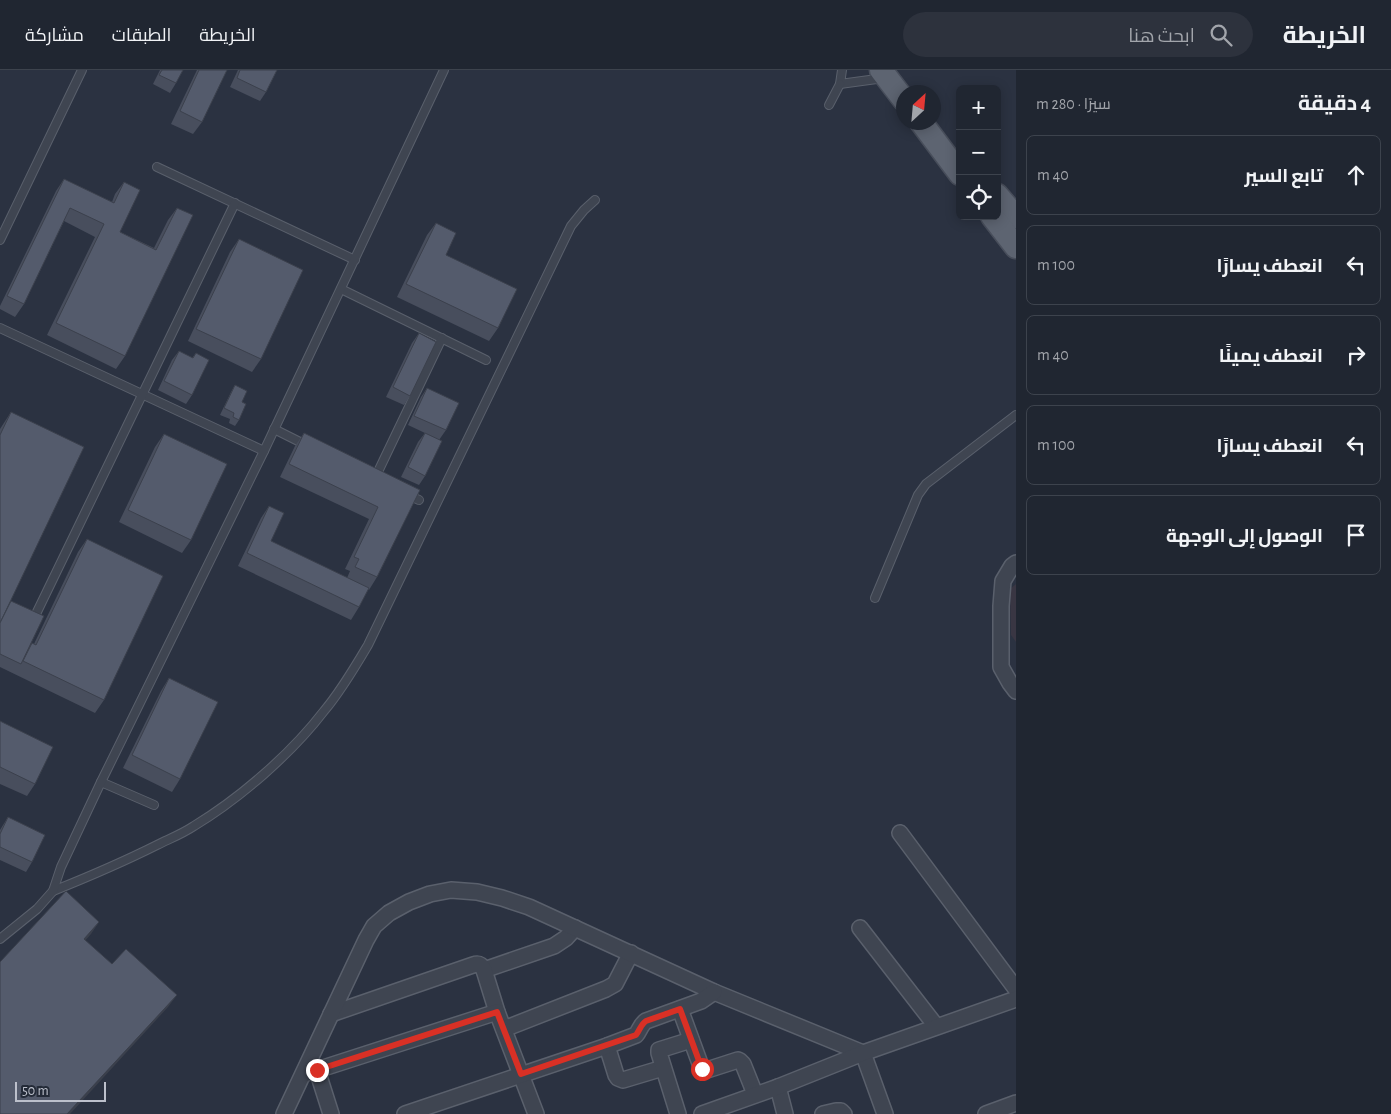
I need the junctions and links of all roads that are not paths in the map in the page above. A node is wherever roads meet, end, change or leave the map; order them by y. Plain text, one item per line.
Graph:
1 (82, 70) edge
2 (444, 70) edge
3 (842, 70) edge
4 (889, 72) edge
5 (840, 84) junction
6 (896, 85) edge
7 (907, 85) edge
8 (829, 105) dead end
9 (941, 125) edge
10 (927, 130) edge
11 (956, 146) edge
12 (157, 167) dead end
13 (956, 169) edge
14 (595, 200) dead end
15 (1001, 200) edge
16 (235, 203) junction
17 (1016, 217) edge
18 (995, 220) edge
19 (0, 240) edge
20 (1016, 247) edge
21 (354, 260) junction
22 (341, 289) junction
23 (0, 328) edge
24 (442, 338) junction
25 (486, 360) dead end
26 (142, 394) junction
27 (1016, 415) edge
28 (274, 429) junction
29 (316, 450) edge
30 (264, 451) junction
31 (367, 474) edge
32 (375, 478) junction
33 (384, 483) edge
34 (402, 491) edge
35 (419, 500) edge
36 (1016, 563) edge
37 (875, 598) dead end
38 (36, 614) edge
39 (1016, 692) edge
40 (101, 782) junction
41 (154, 805) dead end
42 (900, 833) dead end
43 (53, 890) junction
44 (575, 928) junction
45 (860, 928) dead end
46 (0, 939) edge
47 (631, 953) junction
48 (484, 970) junction
49 (1016, 989) edge
50 (714, 992) junction
51 (1016, 998) edge
52 (680, 1009) junction
53 (497, 1012) junction
54 (330, 1014) junction
55 (936, 1026) junction
56 (504, 1029) junction
57 (690, 1040) junction
58 (607, 1046) junction
59 (863, 1053) junction
60 (663, 1068) junction
61 (310, 1072) junction
62 (521, 1074) junction
63 (778, 1086) junction
64 (755, 1094) junction
65 (1016, 1103) edge
66 (284, 1114) edge
67 (331, 1114) edge
68 (405, 1114) edge
69 (536, 1114) edge
70 (678, 1114) edge
71 (702, 1114) edge
72 (786, 1114) edge
73 (823, 1114) edge
74 (844, 1114) edge
75 (885, 1114) edge
76 (986, 1114) edge

1 - 19 lane
2 - 21 lane
3 - 5 lane
4 - 5 lane
4 - 6 main road
4 - 7 main road
5 - 8 lane
9 - 11 main road
10 - 13 main road
12 - 16 lane
14 - 43 lane
15 - 17 main road
16 - 21 lane
16 - 26 lane
18 - 20 main road
21 - 22 lane
22 - 24 lane
22 - 28 lane
23 - 26 lane
24 - 25 lane
24 - 32 lane
26 - 30 lane
26 - 38 lane
27 - 37 lane
28 - 29 lane
28 - 30 lane
30 - 40 lane
31 - 32 lane
32 - 33 lane
34 - 35 lane
36 - 39 street
40 - 41 lane
40 - 43 lane
42 - 49 street
43 - 46 lane
44 - 47 street
44 - 48 street
44 - 54 street
45 - 55 street
47 - 50 street
47 - 56 street
48 - 53 street
48 - 54 street
50 - 52 street
50 - 59 street
51 - 55 street
52 - 57 street
52 - 58 street
53 - 56 street
53 - 61 street
54 - 61 street
55 - 59 street
56 - 62 street
57 - 60 street
57 - 64 street
58 - 60 street
58 - 62 street
59 - 63 street
59 - 75 street
60 - 70 street
61 - 66 street
61 - 67 street
62 - 68 street
62 - 69 street
63 - 64 street
63 - 72 street
64 - 71 street
65 - 76 street
73 - 74 street

